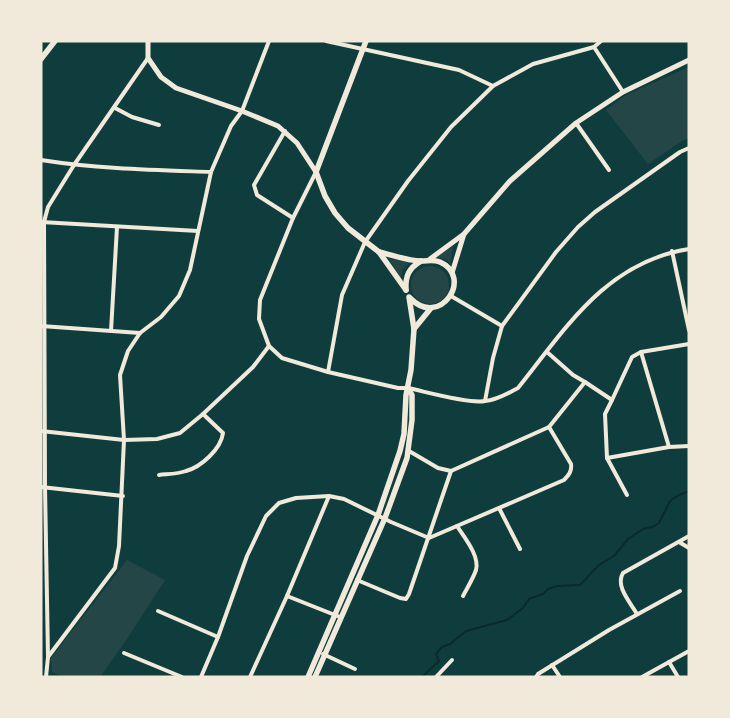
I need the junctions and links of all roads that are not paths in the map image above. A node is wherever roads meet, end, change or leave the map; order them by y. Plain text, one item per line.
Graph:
1 (55, 41) edge
2 (148, 41) edge
3 (269, 41) edge
4 (326, 41) edge
5 (366, 41) edge
6 (601, 41) edge
7 (594, 47) junction
8 (363, 49) junction
9 (148, 58) junction
10 (41, 59) edge
11 (689, 60) edge
12 (493, 86) junction
13 (623, 92) junction
14 (115, 108) junction
15 (242, 111) junction
16 (576, 123) junction
17 (159, 125) dead end
18 (285, 131) junction
19 (689, 148) edge
20 (41, 160) edge
21 (74, 166) junction
22 (610, 170) dead end
23 (211, 172) junction
24 (316, 172) junction
25 (293, 218) junction
26 (43, 222) edge
27 (117, 227) junction
28 (198, 231) junction
29 (464, 234) junction
30 (364, 242) junction
31 (689, 248) edge
32 (672, 251) junction
33 (379, 252) junction
34 (430, 259) junction
35 (421, 261) junction
36 (452, 273) junction
37 (406, 290) junction
38 (450, 296) junction
39 (409, 297) junction
40 (431, 308) junction
41 (43, 326) edge
42 (502, 326) junction
43 (414, 329) junction
44 (689, 330) edge
45 (111, 331) junction
46 (140, 333) junction
47 (689, 344) edge
48 (269, 346) junction
49 (547, 352) junction
50 (641, 352) junction
51 (328, 372) junction
52 (585, 382) junction
53 (408, 388) junction
54 (612, 400) junction
55 (485, 401) junction
56 (203, 414) junction
57 (549, 427) junction
58 (44, 432) edge
59 (124, 440) junction
60 (689, 446) edge
61 (669, 447) junction
62 (409, 451) junction
63 (607, 458) junction
64 (451, 471) junction
65 (159, 476) dead end
66 (43, 487) edge
67 (627, 495) dead end
68 (123, 496) junction
69 (328, 496) junction
70 (499, 508) junction
71 (378, 515) junction
72 (385, 518) junction
73 (457, 526) junction
74 (689, 536) edge
75 (429, 538) junction
76 (679, 542) junction
77 (43, 545) edge
78 (689, 548) edge
79 (520, 549) dead end
80 (353, 579) junction
81 (680, 591) dead end
82 (287, 596) junction
83 (462, 596) dead end
84 (41, 608) edge
85 (48, 609) junction
86 (158, 611) dead end
87 (637, 614) junction
88 (337, 616) junction
89 (218, 637) junction
90 (689, 651) edge
91 (124, 652) dead end
92 (321, 653) junction
93 (48, 657) junction
94 (452, 660) dead end
95 (669, 662) junction
96 (552, 665) junction
97 (354, 669) dead end
98 (46, 677) edge
99 (182, 677) edge
100 (201, 677) edge
101 (250, 677) edge
102 (308, 677) edge
103 (315, 677) edge
104 (436, 677) edge
105 (536, 677) edge
106 (560, 677) edge
107 (642, 677) edge
108 (678, 677) edge

1 - 10 main road
2 - 9 street
3 - 15 street
4 - 8 street
5 - 8 main road
6 - 7 street
7 - 12 street
7 - 13 street
8 - 12 street
8 - 24 main road
9 - 14 street
9 - 15 street
11 - 13 street
12 - 30 street
13 - 16 street
14 - 17 street
14 - 21 street
15 - 18 street
15 - 23 street
16 - 22 street
16 - 29 street
18 - 24 street
18 - 25 street
19 - 42 street
20 - 21 street
21 - 23 street
21 - 26 street
23 - 28 street
24 - 25 street
24 - 30 main road
25 - 48 street
26 - 27 street
26 - 41 street
27 - 28 street
27 - 45 street
28 - 46 street
29 - 34 street
29 - 36 street
30 - 33 main road
30 - 51 street
31 - 32 street
32 - 44 street
32 - 49 street
33 - 35 main road
33 - 37 main road
34 - 35 main road
34 - 36 main road
35 - 37 main road
36 - 38 main road
37 - 39 main road
38 - 40 main road
38 - 42 street
39 - 40 main road
39 - 43 main road
40 - 43 main road
41 - 45 street
41 - 58 street
42 - 55 street
43 - 53 main road
45 - 46 street
46 - 59 street
47 - 50 street
48 - 51 street
48 - 56 street
49 - 52 street
49 - 55 street
50 - 54 street
50 - 61 street
51 - 53 street
52 - 54 street
52 - 57 street
53 - 55 street
53 - 62 main road
53 - 71 main road
54 - 63 street
56 - 59 street
56 - 65 street
57 - 64 street
57 - 70 street
58 - 59 street
58 - 66 street
59 - 68 street
60 - 61 street
61 - 63 street
62 - 64 street
62 - 72 main road
63 - 67 street
64 - 75 street
66 - 68 street
66 - 77 street
68 - 93 street
69 - 71 street
69 - 82 street
69 - 89 street
70 - 73 street
70 - 79 street
71 - 72 street
71 - 80 main road
72 - 75 street
72 - 80 main road
73 - 75 street
73 - 83 street
74 - 76 street
75 - 80 street
76 - 78 street
76 - 87 street
77 - 85 street
80 - 88 main road
81 - 87 street
82 - 88 street
82 - 101 street
84 - 85 street
85 - 93 street
86 - 89 street
87 - 96 street
88 - 92 main road
89 - 100 street
90 - 95 street
91 - 99 street
92 - 97 street
92 - 102 main road
92 - 103 main road
93 - 98 street
94 - 104 street
95 - 107 street
95 - 108 street
96 - 105 street
96 - 106 street

